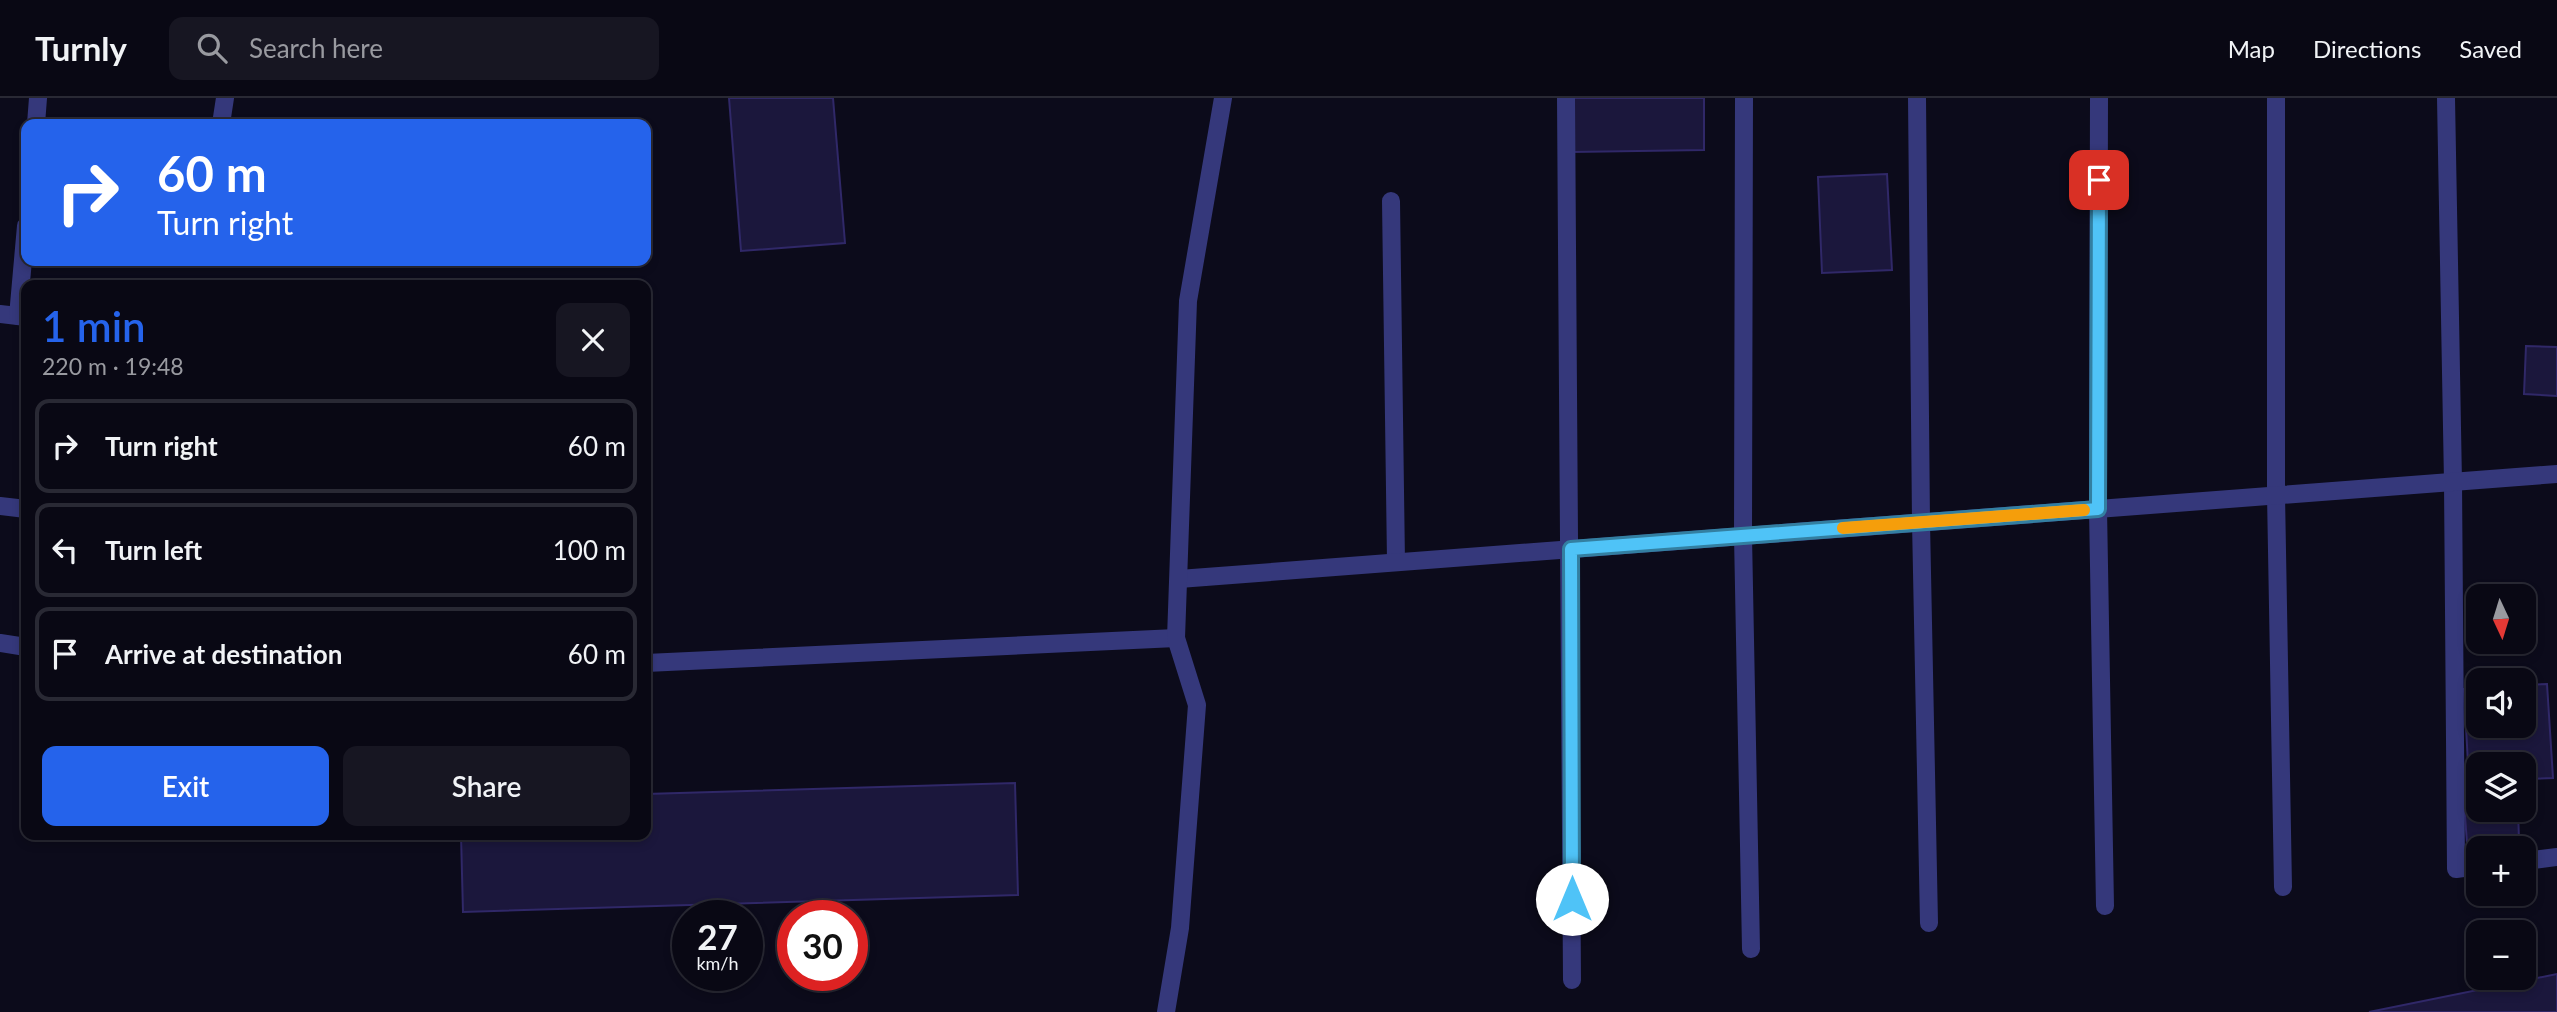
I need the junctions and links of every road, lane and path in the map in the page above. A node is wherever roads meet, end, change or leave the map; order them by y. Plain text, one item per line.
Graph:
1 (38, 98) edge
2 (225, 98) edge
3 (1223, 98) edge
4 (1566, 98) edge
5 (1744, 98) edge
6 (1917, 98) edge
7 (2099, 98) edge
8 (2276, 98) edge
9 (2446, 98) edge
10 (36, 119) edge
11 (222, 119) edge
12 (1391, 201) dead end
13 (21, 266) edge
14 (15, 316) edge
15 (2557, 474) edge
16 (2454, 482) junction
17 (2276, 495) junction
18 (0, 506) edge
19 (21, 508) edge
20 (2098, 509) junction
21 (1921, 522) junction
22 (1743, 536) junction
23 (1571, 549) junction
24 (1396, 562) junction
25 (1179, 579) junction
26 (1176, 638) junction
27 (0, 643) edge
28 (21, 646) edge
29 (651, 663) edge
30 (2557, 857) edge
31 (2536, 860) edge
32 (2466, 868) edge
33 (2283, 887) dead end
34 (2105, 906) dead end
35 (1929, 923) dead end
36 (1751, 949) dead end
37 (1572, 979) dead end
38 (1166, 1012) edge

1 - 10 street
2 - 11 street
3 - 25 street
4 - 23 street
5 - 22 street
6 - 21 street
7 - 20 street
8 - 17 street
9 - 16 street
12 - 24 street
13 - 14 street
15 - 16 street
16 - 17 street
16 - 32 street
17 - 20 street
17 - 33 street
18 - 19 street
20 - 21 street
20 - 34 street
21 - 22 street
21 - 35 street
22 - 23 street
22 - 36 street
23 - 24 street
23 - 37 street
24 - 25 street
25 - 26 street
26 - 29 street
26 - 38 street
27 - 28 street
30 - 31 street

